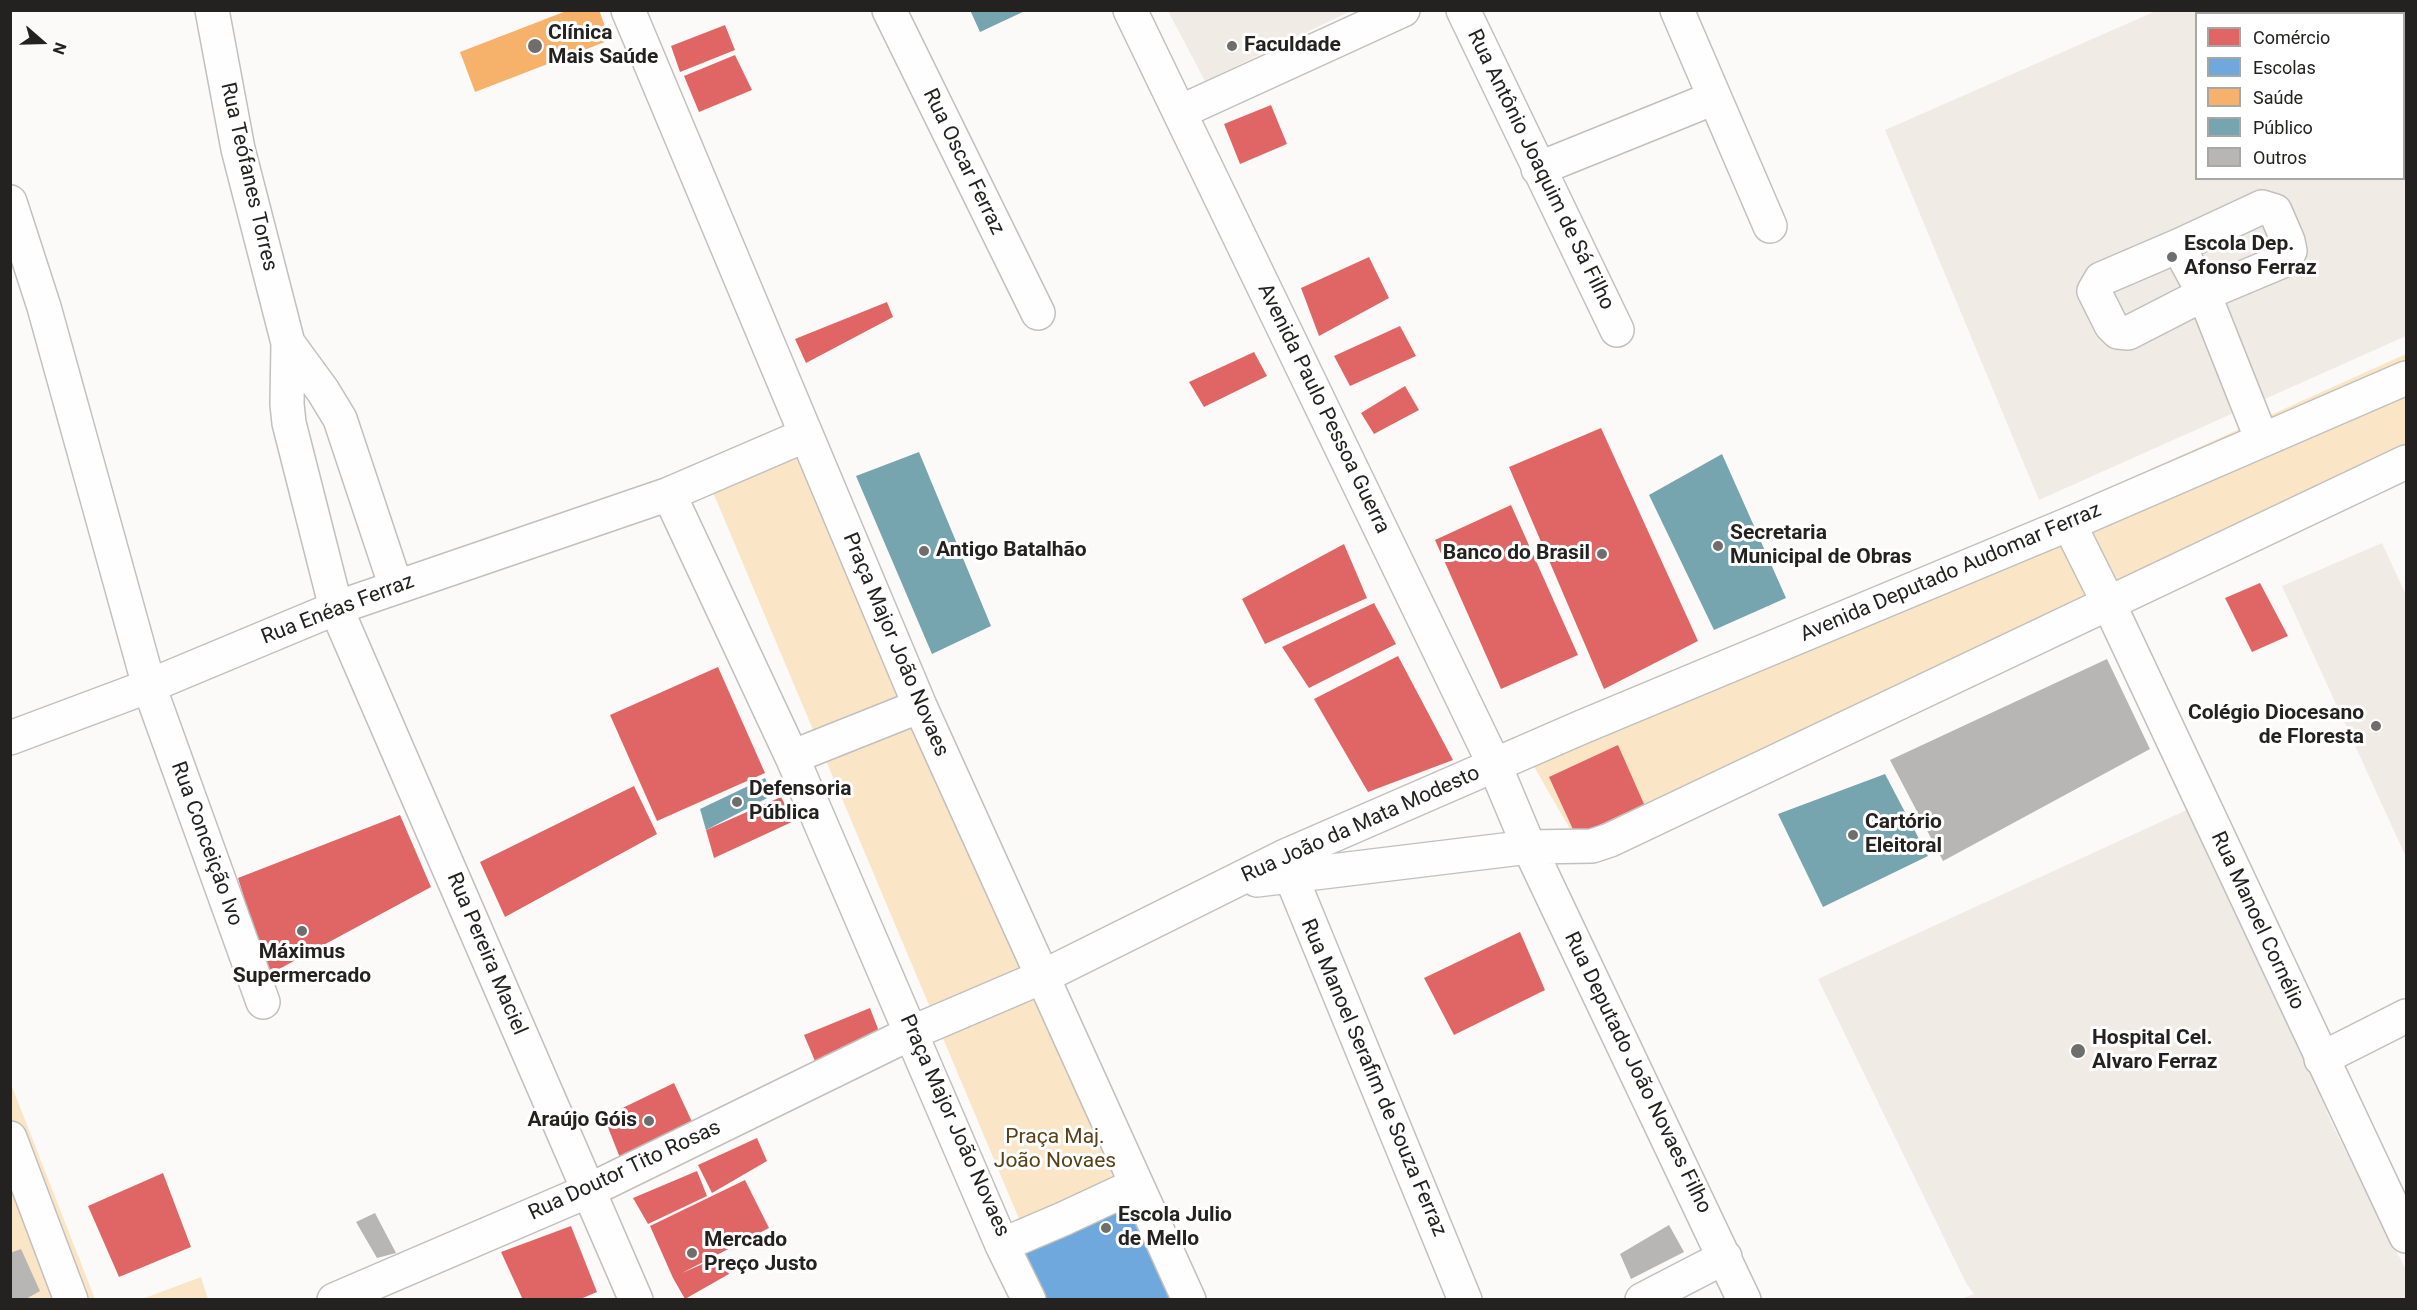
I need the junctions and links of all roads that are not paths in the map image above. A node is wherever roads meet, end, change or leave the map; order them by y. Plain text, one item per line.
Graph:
1 (212, 10) edge
2 (628, 10) edge
3 (888, 10) edge
4 (1130, 10) edge
5 (1403, 10) edge
6 (1463, 10) edge
7 (1677, 10) edge
8 (1714, 98) junction
9 (1180, 112) junction
10 (1538, 170) junction
11 (10, 202) edge
12 (1770, 226) dead end
13 (2178, 246) junction
14 (2204, 294) junction
15 (1038, 313) dead end
16 (1617, 330) dead end
17 (288, 343) junction
18 (2406, 378) edge
19 (806, 435) junction
20 (2262, 440) junction
21 (2406, 462) edge
22 (669, 494) junction
23 (2069, 524) junction
24 (396, 587) junction
25 (2109, 604) junction
26 (336, 608) junction
27 (149, 686) junction
28 (920, 706) junction
29 (10, 738) edge
30 (792, 757) junction
31 (1495, 766) junction
32 (1513, 808) joint
33 (1529, 848) junction
34 (1286, 866) junction
35 (1042, 977) junction
36 (263, 1002) dead end
37 (2406, 1016) edge
38 (912, 1033) junction
39 (2321, 1059) junction
40 (10, 1138) edge
41 (1136, 1185) junction
42 (588, 1191) junction
43 (2406, 1236) edge
44 (1002, 1245) junction
45 (1725, 1257) junction
46 (71, 1299) edge
47 (334, 1299) edge
48 (636, 1299) edge
49 (1029, 1299) edge
50 (1189, 1299) edge
51 (1465, 1299) edge
52 (1642, 1299) edge
53 (1744, 1299) edge

1 - 17 street, Rua Teófanes Torres
2 - 19 street, Praça Major João Novaes
3 - 15 street, Rua Oscar Ferraz
4 - 9 street, Avenida Paulo Pessoa Guerra
5 - 9 street
6 - 10 street, Rua Antônio Joaquim de Sá Filho
7 - 8 street
8 - 10 street
8 - 12 street
9 - 31 street, Avenida Paulo Pessoa Guerra
10 - 16 street, Rua Antônio Joaquim de Sá Filho
11 - 27 street, Rua Conceição Ivo
13 - 14 street
13 - 14 street
13 - 14 street
14 - 20 street
17 - 24 street
17 - 26 street, Rua Pereira Maciel
18 - 20 street, Avenida Deputado Audomar Ferraz
19 - 22 street, Rua Enéas Ferraz
19 - 28 street, Praça Major João Novaes
20 - 23 street, Avenida Deputado Audomar Ferraz
21 - 25 street
22 - 24 street, Rua Enéas Ferraz
22 - 30 street, Praça Major João Novaes
23 - 25 street, Rua Manoel Cornélio
23 - 31 street, Avenida Deputado Audomar Ferraz
24 - 26 street, Rua Enéas Ferraz
25 - 33 street
25 - 39 street, Rua Manoel Cornélio
26 - 27 street, Rua Enéas Ferraz
26 - 42 street, Rua Pereira Maciel
27 - 29 street, Rua Enéas Ferraz
27 - 36 street, Rua Conceição Ivo
28 - 30 street
28 - 35 street, Praça Major João Novaes
30 - 38 street, Praça Major João Novaes
31 - 32 street, Avenida Paulo Pessoa Guerra
31 - 34 street, Rua João da Mata Modesto
32 - 33 street, Rua Deputado João Novaes Filho
33 - 34 street
33 - 45 street, Rua Deputado João Novaes Filho
34 - 35 street, Rua João da Mata Modesto
34 - 51 street, Rua Manoel Serafim de Souza Ferraz
35 - 38 street, Rua João da Mata Modesto
35 - 41 street, Praça Major João Novaes
37 - 39 street
38 - 42 street, Rua Doutor Tito Rosas
38 - 44 street, Praça Major João Novaes
39 - 43 street, Rua Manoel Cornélio
40 - 46 street
41 - 44 street, Praça Major João Novaes
41 - 50 street
42 - 47 street, Rua Doutor Tito Rosas
42 - 48 street, Rua Pereira Maciel
44 - 49 street
45 - 52 street
45 - 53 street, Rua Deputado João Novaes Filho

